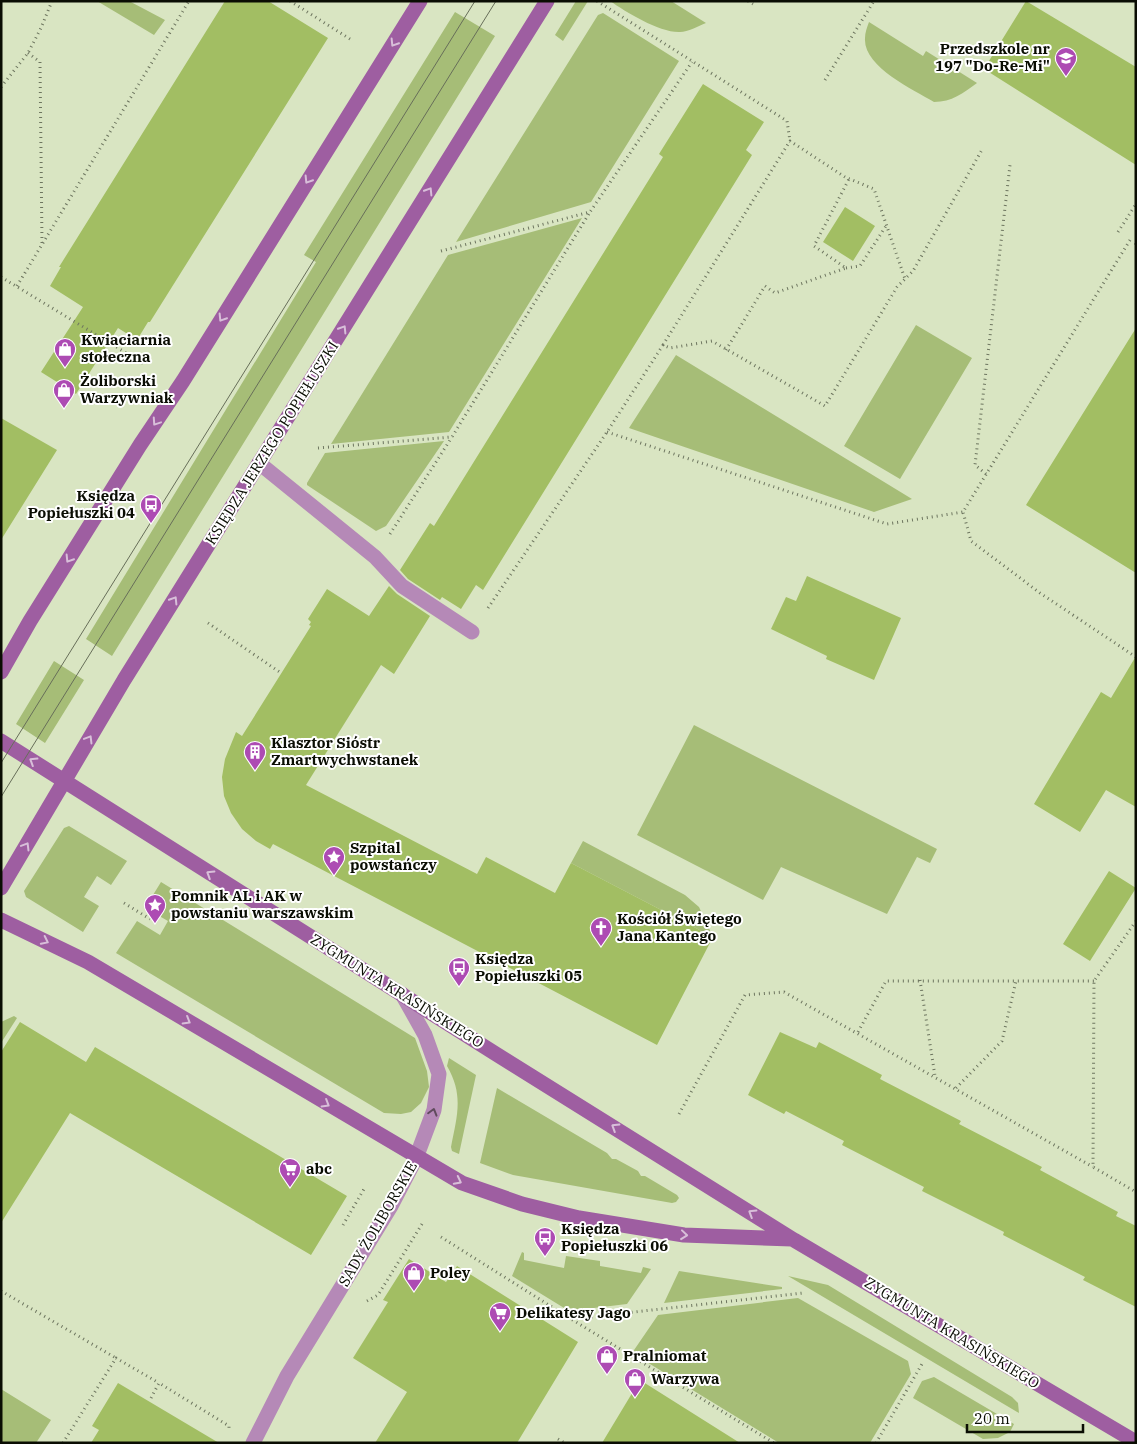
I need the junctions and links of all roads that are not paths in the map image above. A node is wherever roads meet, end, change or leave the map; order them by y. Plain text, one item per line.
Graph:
1 (420, 1) edge
2 (547, 1) edge
3 (259, 463) junction
4 (472, 632) road end
5 (1, 672) edge
6 (1, 741) edge
7 (64, 781) junction
8 (1, 888) edge
9 (1, 920) edge
10 (402, 994) junction
11 (416, 1158) junction
12 (794, 1240) junction
13 (1136, 1442) edge
14 (254, 1443) edge

1 -> 5 street
3 -> 2 street, KSIĘDZA JERZEGO POPIEŁUSZKI
3 - 4 street
7 -> 3 street, KSIĘDZA JERZEGO POPIEŁUSZKI
7 -> 6 street, ZYGMUNTA KRASIŃSKIEGO
8 -> 7 street, KSIĘDZA JERZEGO POPIEŁUSZKI
10 -> 7 street, ZYGMUNTA KRASIŃSKIEGO
9 -> 11 street, ZYGMUNTA KRASIŃSKIEGO
11 -> 10 street, SADY ŻOLIBORSKIE
12 -> 10 street, ZYGMUNTA KRASIŃSKIEGO
11 -> 12 street, ZYGMUNTA KRASIŃSKIEGO
11 - 14 street, SADY ŻOLIBORSKIE
12 - 13 street, ZYGMUNTA KRASIŃSKIEGO

